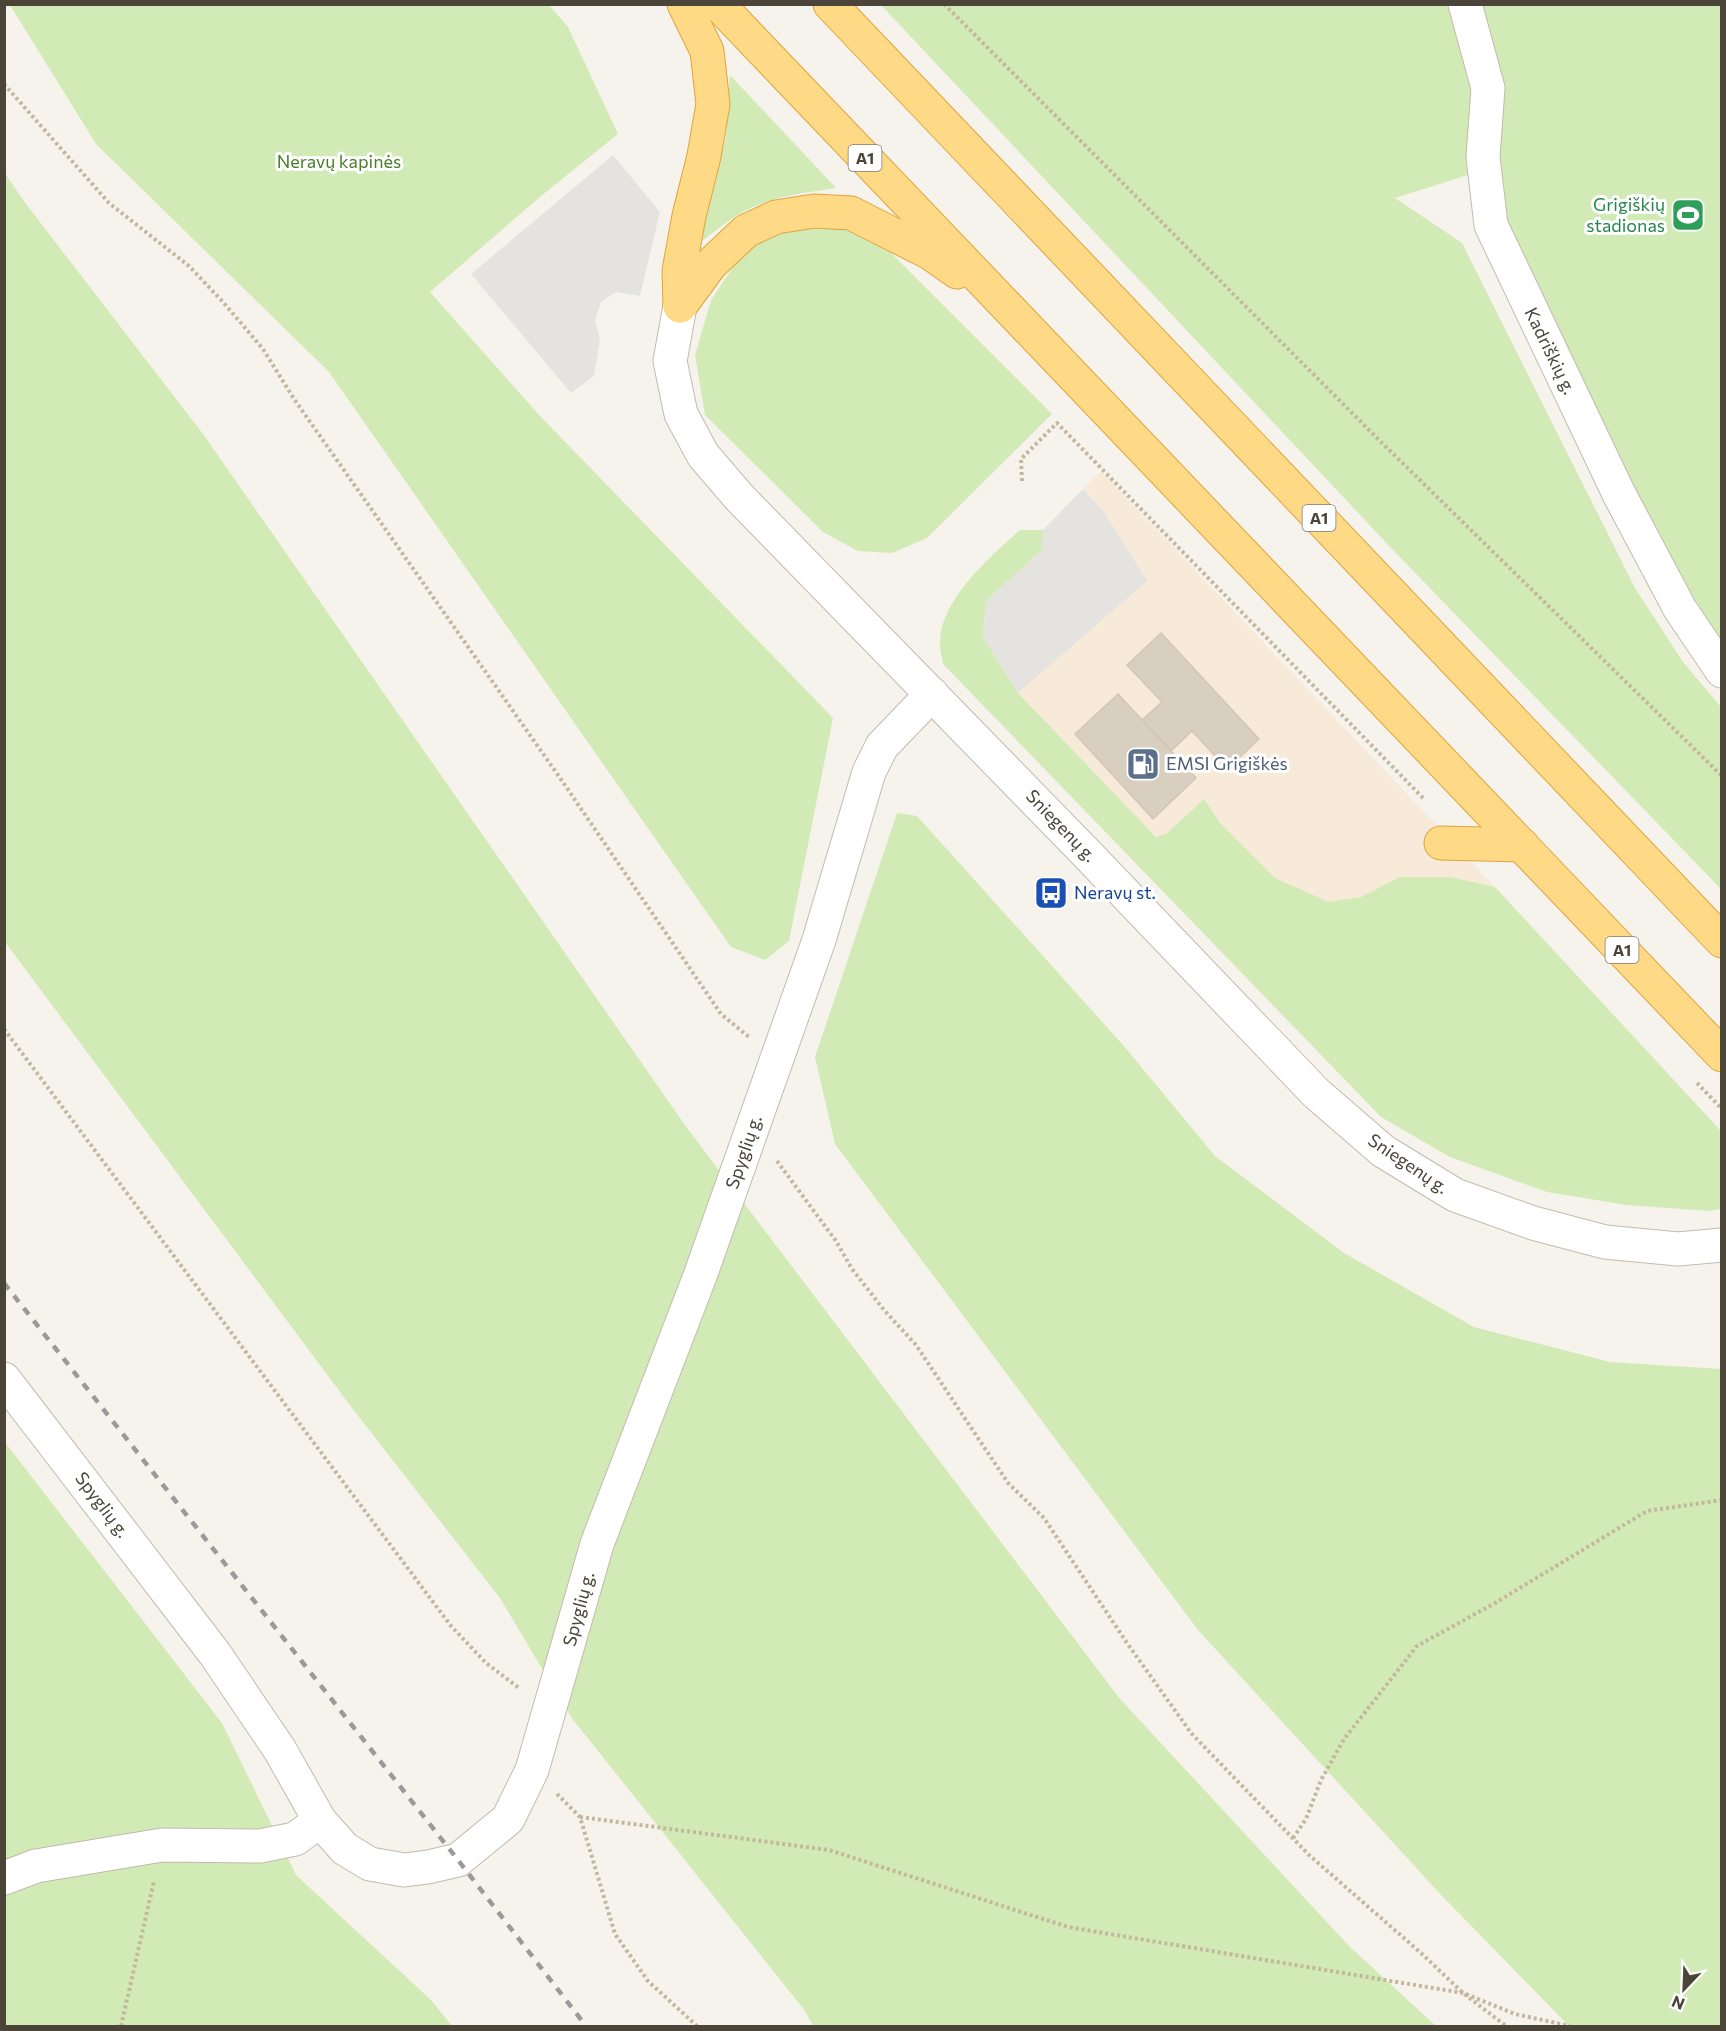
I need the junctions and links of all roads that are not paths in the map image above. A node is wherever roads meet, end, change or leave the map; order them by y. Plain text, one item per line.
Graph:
1 (684, 4) edge
2 (718, 4) edge
3 (830, 4) edge
4 (1465, 4) edge
5 (680, 306) junction
6 (1013, 311) junction
7 (1722, 671) edge
8 (932, 694) junction
9 (1441, 843) dead end
10 (1522, 845) junction
11 (1722, 942) edge
12 (1722, 1055) edge
13 (1722, 1245) edge
14 (4, 1378) edge
15 (320, 1821) junction
16 (4, 1878) edge

1 - 5 highway
2 - 6 highway, A1
3 - 11 highway, A1
4 - 7 street, Kadriškių g.
5 - 6 highway
5 - 8 street, Sniegenų g.
6 - 10 highway, A1
8 - 13 street, Sniegenų g.
8 - 15 street, Spyglių g.
9 - 10 highway
10 - 12 highway, A1
14 - 15 street, Spyglių g.
15 - 16 street

